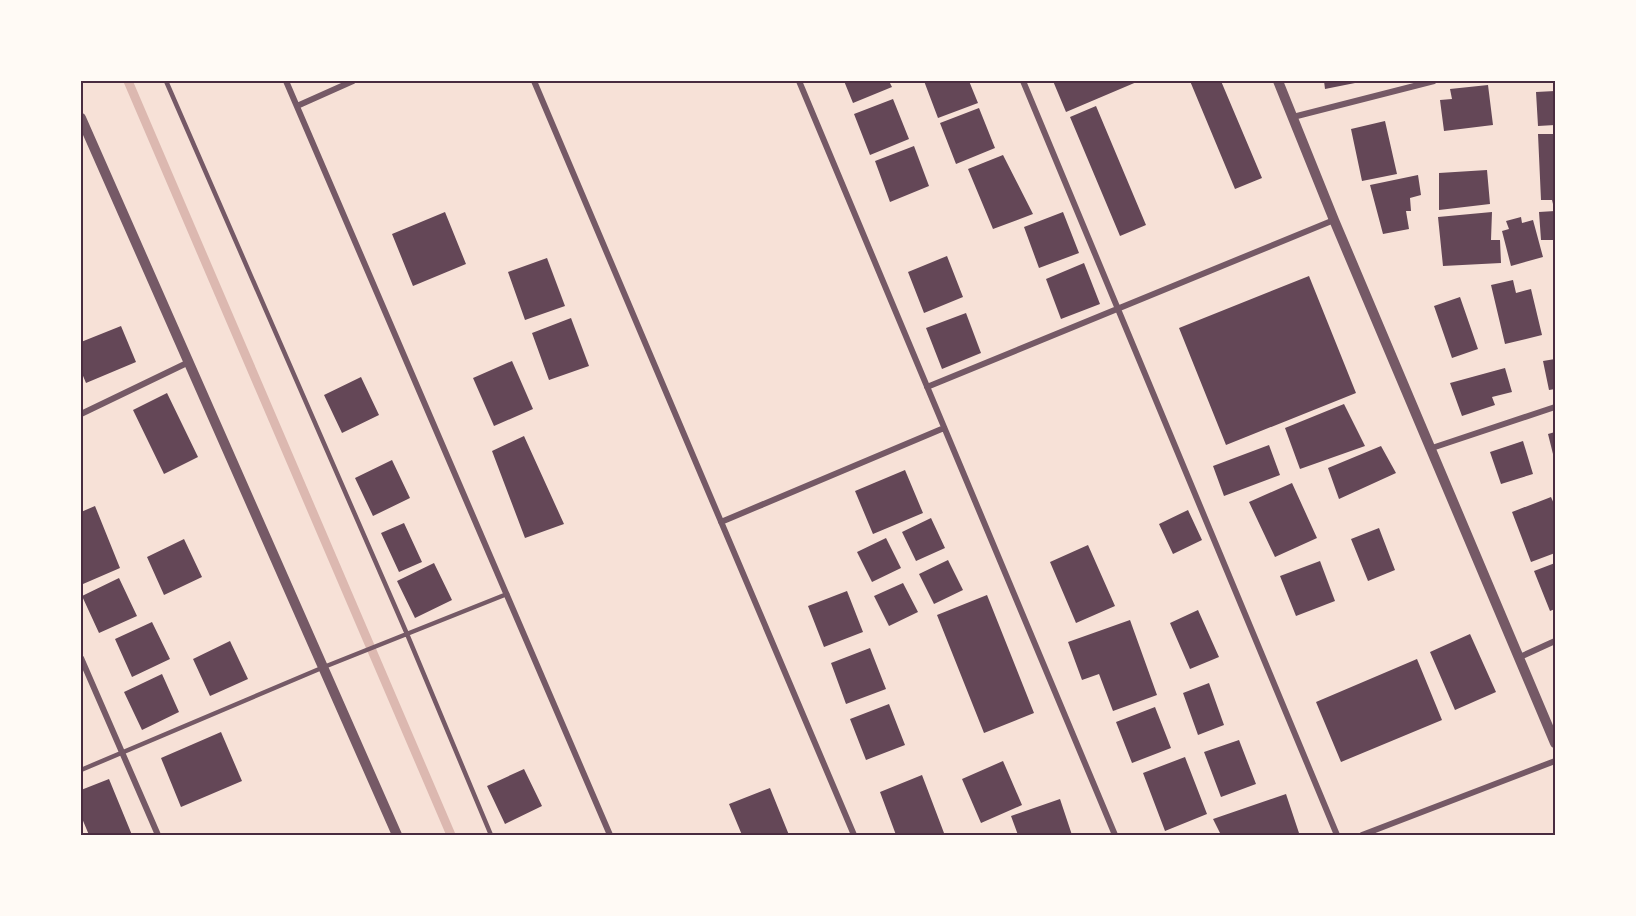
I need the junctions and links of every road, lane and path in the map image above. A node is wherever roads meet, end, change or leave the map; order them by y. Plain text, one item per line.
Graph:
1 (166, 81) edge
2 (286, 81) edge
3 (353, 81) edge
4 (534, 81) edge
5 (799, 81) edge
6 (1023, 81) edge
7 (1278, 81) edge
8 (1434, 81) edge
9 (297, 106) junction
10 (1293, 117) junction
11 (81, 118) edge
12 (1334, 220) junction
13 (1119, 308) junction
14 (189, 362) junction
15 (927, 387) junction
16 (1555, 407) edge
17 (81, 414) edge
18 (944, 428) junction
19 (1432, 448) junction
20 (721, 522) junction
21 (507, 594) junction
22 (407, 634) junction
23 (1555, 641) edge
24 (1520, 657) junction
25 (81, 658) edge
26 (324, 667) junction
27 (1555, 743) edge
28 (123, 753) junction
29 (1555, 761) edge
30 (81, 770) edge
31 (158, 835) edge
32 (397, 835) edge
33 (491, 835) edge
34 (610, 835) edge
35 (854, 835) edge
36 (1115, 835) edge
37 (1337, 835) edge
38 (1362, 835) edge

1 - 22 lane
2 - 9 street
3 - 9 street
4 - 20 street
5 - 15 street
6 - 13 street
7 - 10 street
8 - 10 street
9 - 21 street
10 - 12 street
11 - 14 street
12 - 13 street
12 - 19 street
13 - 15 street
13 - 37 street
14 - 17 street
14 - 26 street
15 - 18 street
16 - 19 street
18 - 20 street
18 - 36 street
19 - 24 street
20 - 35 street
21 - 22 lane
21 - 34 street
22 - 26 lane
22 - 33 lane
23 - 24 street
24 - 27 street
25 - 28 street
26 - 28 lane
26 - 32 street
28 - 30 lane
28 - 31 street
29 - 38 street

